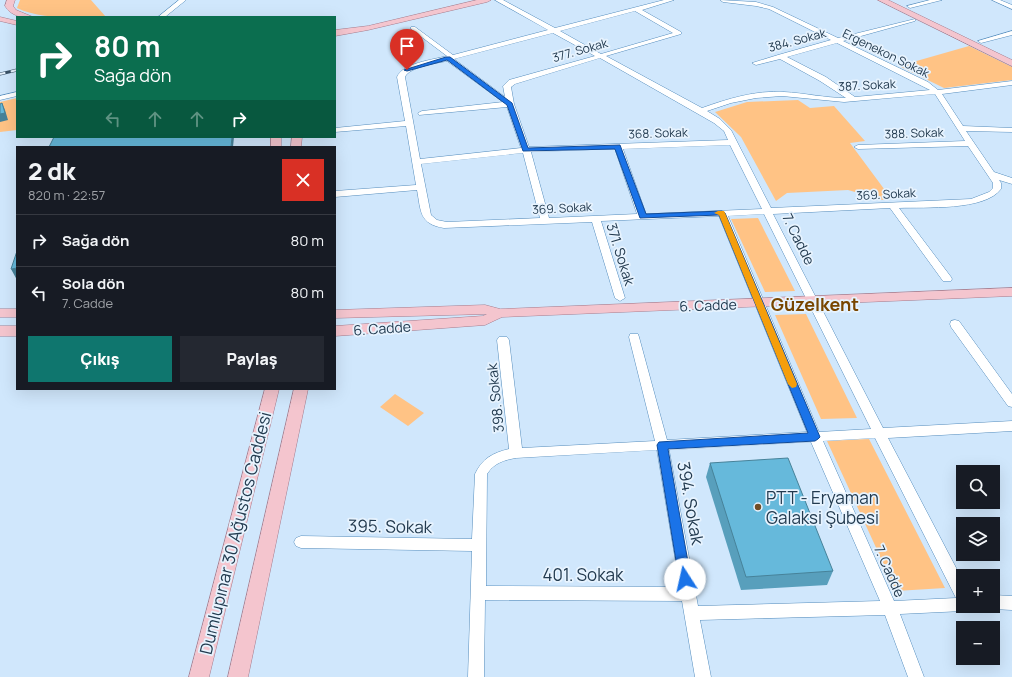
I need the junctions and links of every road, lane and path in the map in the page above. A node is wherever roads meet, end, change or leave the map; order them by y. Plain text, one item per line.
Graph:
1 (11, 0) edge
2 (183, 0) edge
3 (488, 0) edge
4 (498, 0) edge
5 (671, 0) edge
6 (723, 0) edge
7 (882, 0) edge
8 (896, 0) edge
9 (939, 0) edge
10 (995, 0) edge
11 (757, 2) edge
12 (910, 6) junction
13 (1011, 6) edge
14 (636, 9) junction
15 (26, 16) edge
16 (162, 16) edge
17 (0, 19) edge
18 (913, 20) dead end
19 (16, 23) edge
20 (368, 28) junction
21 (413, 28) dead end
22 (555, 30) junction
23 (336, 33) edge
24 (1012, 33) edge
25 (336, 38) edge
26 (837, 41) junction
27 (981, 41) junction
28 (1012, 54) edge
29 (600, 56) junction
30 (780, 56) junction
31 (450, 58) junction
32 (756, 63) dead end
33 (1012, 63) edge
34 (1012, 83) edge
35 (937, 92) junction
36 (16, 94) edge
37 (0, 98) edge
38 (853, 99) junction
39 (510, 104) junction
40 (701, 111) junction
41 (422, 113) dead end
42 (409, 123) junction
43 (961, 128) junction
44 (336, 130) edge
45 (1012, 130) edge
46 (733, 142) junction
47 (971, 143) junction
48 (618, 147) junction
49 (858, 148) dead end
50 (526, 150) junction
51 (416, 162) junction
52 (991, 174) junction
53 (1012, 181) edge
54 (997, 183) joint
55 (421, 187) junction
56 (336, 194) edge
57 (892, 205) junction
58 (768, 211) junction
59 (722, 213) junction
60 (643, 217) junction
61 (596, 219) junction
62 (545, 221) junction
63 (947, 279) dead end
64 (1012, 292) edge
65 (620, 298) dead end
66 (812, 301) junction
67 (758, 303) junction
68 (0, 313) edge
69 (16, 313) edge
70 (336, 314) edge
71 (500, 314) junction
72 (955, 324) dead end
73 (0, 331) edge
74 (16, 331) edge
75 (336, 331) edge
76 (634, 338) dead end
77 (503, 340) dead end
78 (272, 390) edge
79 (301, 390) edge
80 (1012, 403) edge
81 (1012, 426) edge
82 (879, 433) junction
83 (815, 437) junction
84 (662, 445) junction
85 (516, 453) junction
86 (301, 542) dead end
87 (479, 545) junction
88 (956, 582) edge
89 (478, 593) junction
90 (688, 594) junction
91 (1000, 602) edge
92 (1012, 603) edge
93 (956, 604) edge
94 (890, 608) junction
95 (691, 613) junction
96 (199, 677) edge
97 (238, 677) edge
98 (476, 677) edge
99 (703, 677) edge
100 (916, 677) edge

1 - 15 main road
2 - 16 street
3 - 20 main road
4 - 22 street, 7. Cadde
5 - 14 street
6 - 11 street, Ergenekon Sokak
7 - 33 main road
8 - 12 main road
9 - 12 street
10 - 13 street
11 - 26 street, Ergenekon Sokak
12 - 27 main road
14 - 22 street
14 - 29 street, 377. Sokak
17 - 19 main road
18 - 26 street, 384. Sokak
20 - 23 main road
20 - 25 main road
21 - 31 street
22 - 29 street, 7. Cadde
22 - 31 street, 369. Sokak
24 - 27 street
26 - 30 street, 384. Sokak
26 - 35 street, Ergenekon Sokak
27 - 28 main road
29 - 39 street, 377. Sokak
29 - 40 street, 7. Cadde
30 - 32 street, 384. Sokak
30 - 38 street
31 - 39 street
31 - 42 street, 369. Sokak
34 - 35 street, 387. Sokak
35 - 38 street, 387. Sokak
35 - 43 street, Ergenekon Sokak
36 - 37 street
38 - 40 street, 387. Sokak
39 - 41 street
39 - 50 street
40 - 46 street, 7. Cadde
42 - 44 street
42 - 51 street, 369. Sokak
43 - 45 street
43 - 47 street, Ergenekon Sokak
46 - 48 street, 368. Sokak
46 - 58 street, 7. Cadde
47 - 49 street, 388. Sokak
47 - 52 street, Ergenekon Sokak
48 - 50 street, 368. Sokak
48 - 60 street
50 - 51 street, 368. Sokak
50 - 62 street
51 - 55 street, 369. Sokak
52 - 53 street
52 - 54 street, Ergenekon Sokak
54 - 57 street, 369. Sokak
55 - 56 street
55 - 62 street, 369. Sokak
57 - 58 street, 369. Sokak
57 - 63 street
58 - 59 street, 369. Sokak
58 - 66 street, 7. Cadde
59 - 60 street, 369. Sokak
59 - 67 street, 7. Cadde
60 - 61 street, 369. Sokak
61 - 62 street, 369. Sokak
61 - 65 street, 371. Sokak
64 - 66 main road, 6. Cadde
66 - 67 main road, 6. Cadde
66 - 82 street, 7. Cadde
67 - 71 main road, 6. Cadde
67 - 83 street, 7. Cadde
68 - 69 main road
70 - 71 main road, 6. Cadde
71 - 75 main road, 6. Cadde
72 - 80 street
73 - 74 main road
76 - 84 street, 394. Sokak
77 - 85 street, 398. Sokak
78 - 96 main road, Dumlupınar 30 Ağustos Caddesi
79 - 97 main road, Dumlupınar 30 Ağustos Caddesi
81 - 82 street
82 - 83 street
82 - 88 street, 7. Cadde
83 - 84 street
83 - 94 street, 7. Cadde
84 - 85 street
84 - 90 street, 394. Sokak
85 - 87 street
86 - 87 street, 395. Sokak
87 - 89 street
89 - 90 street, 401. Sokak
89 - 98 street
90 - 95 street, 394. Sokak
91 - 92 street
93 - 94 street
94 - 95 street
94 - 100 street, 7. Cadde
95 - 99 street, 394. Sokak

